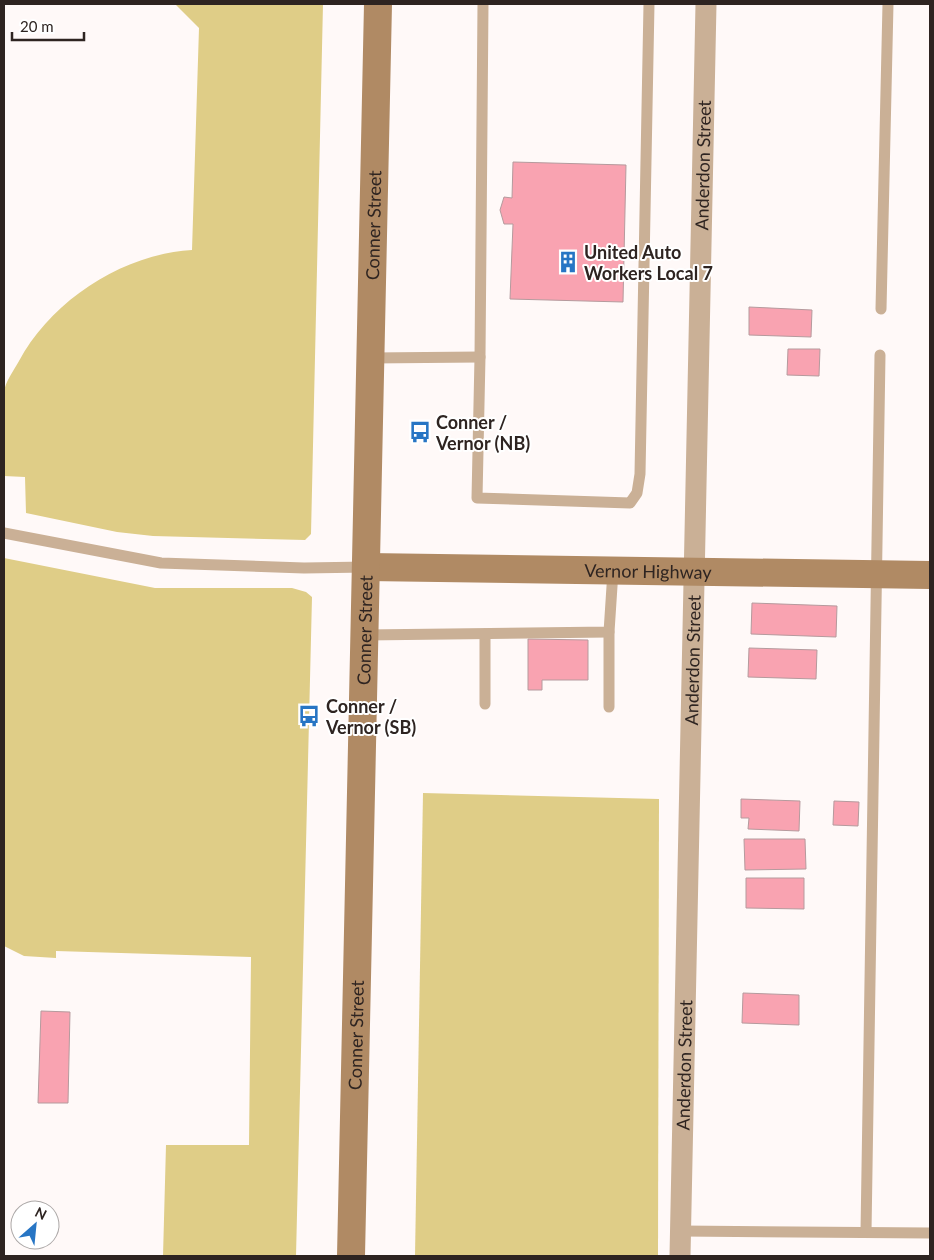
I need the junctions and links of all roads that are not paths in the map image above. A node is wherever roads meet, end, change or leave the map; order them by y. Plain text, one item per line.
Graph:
1 (378, 4) edge
2 (483, 4) edge
3 (649, 4) edge
4 (706, 4) edge
5 (888, 4) edge
6 (882, 309) dead end
7 (880, 355) dead end
8 (480, 357) junction
9 (371, 358) junction
10 (4, 533) edge
11 (367, 567) junction
12 (613, 571) junction
13 (695, 572) junction
14 (876, 574) junction
15 (930, 575) edge
16 (609, 632) junction
17 (485, 634) junction
18 (365, 635) junction
19 (485, 704) dead end
20 (609, 707) dead end
21 (681, 1230) junction
22 (866, 1232) junction
23 (930, 1232) edge
24 (351, 1256) edge
25 (680, 1256) edge

1 - 9 main road, Conner Street
2 - 8 lane
3 - 8 lane
4 - 13 street, Anderdon Street
5 - 6 lane
7 - 14 lane
8 - 9 lane
9 - 11 main road, Conner Street
10 - 11 lane
11 - 12 main road, Vernor Highway
11 - 18 main road, Conner Street
12 - 13 main road, Vernor Highway
12 - 16 lane
13 - 14 main road, Vernor Highway
13 - 21 street, Anderdon Street
14 - 15 main road, Vernor Highway
14 - 22 lane
16 - 17 lane
16 - 20 lane
17 - 18 lane
17 - 19 lane
18 - 24 main road, Conner Street
21 - 22 lane
21 - 25 street, Anderdon Street
22 - 23 lane

